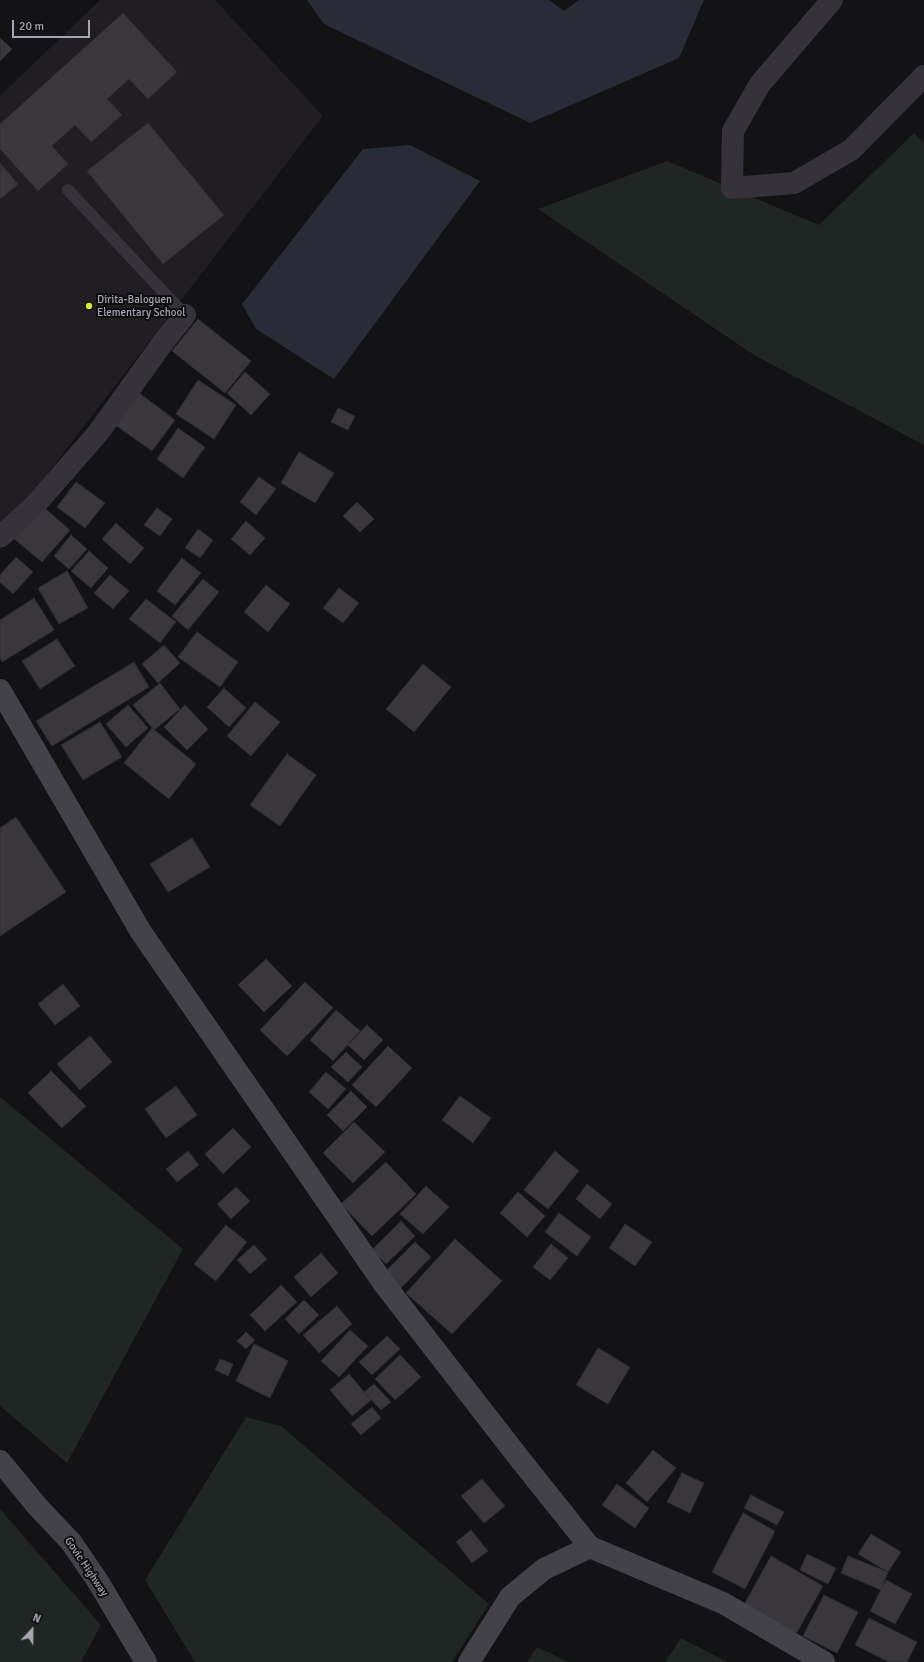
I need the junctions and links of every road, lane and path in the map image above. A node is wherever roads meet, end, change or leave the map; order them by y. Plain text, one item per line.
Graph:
1 (832, 0) edge
2 (924, 76) edge
3 (68, 190) dead end
4 (186, 315) joint
5 (0, 537) edge
6 (0, 690) edge
7 (0, 1461) edge
8 (590, 1547) junction
9 (146, 1662) edge
10 (469, 1662) edge
11 (824, 1662) edge

1 - 2 street
3 - 4 lane
4 - 5 street
6 - 8 street
7 - 9 street, Govic Highway
8 - 10 street
8 - 11 street

